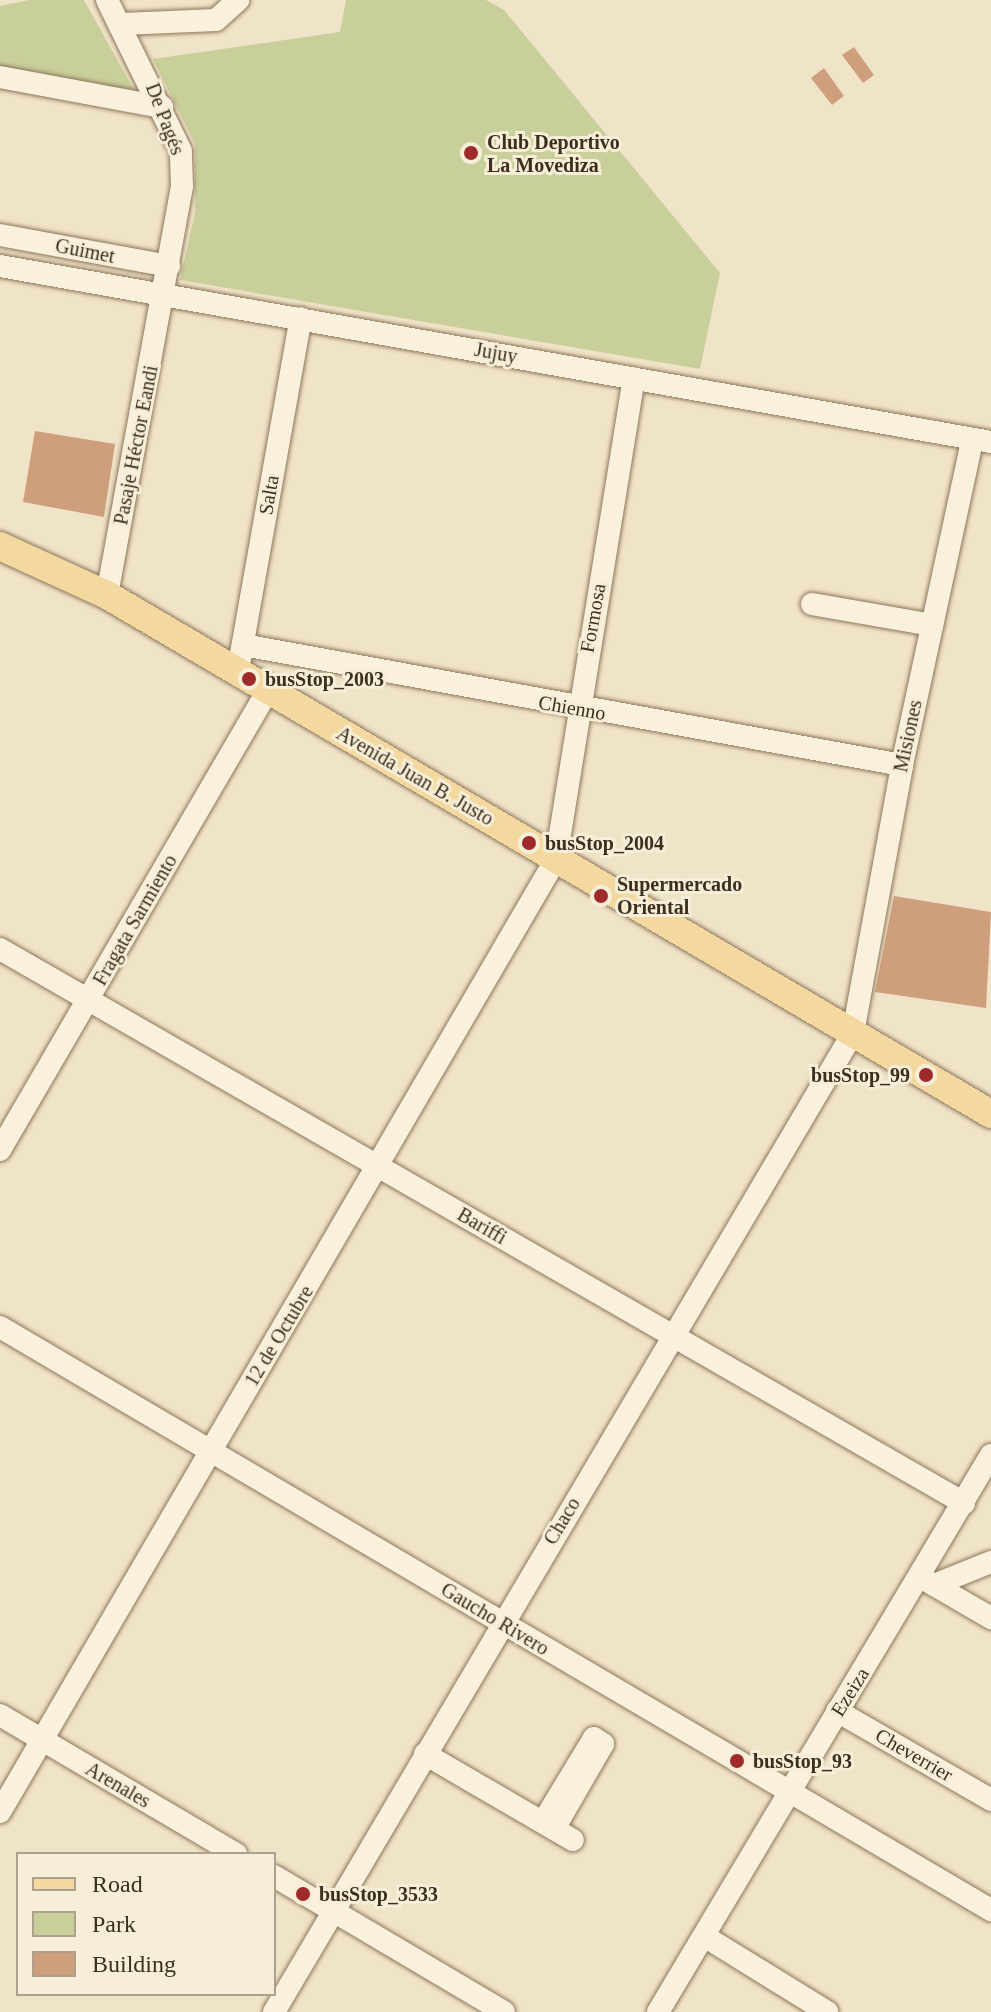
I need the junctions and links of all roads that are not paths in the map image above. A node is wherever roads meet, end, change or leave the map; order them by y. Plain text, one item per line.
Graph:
1 (107, 0) edge
2 (238, 0) edge
3 (122, 24) junction
4 (0, 77) edge
5 (162, 107) junction
6 (0, 235) edge
7 (0, 266) edge
8 (169, 266) junction
9 (165, 296) junction
10 (301, 318) junction
11 (634, 378) junction
12 (981, 442) edge
13 (0, 546) edge
14 (107, 595) junction
15 (812, 604) dead end
16 (932, 625) junction
17 (240, 659) junction
18 (268, 690) junction
19 (578, 710) junction
20 (902, 765) junction
21 (556, 859) junction
22 (0, 949) edge
23 (88, 1000) junction
24 (853, 1033) junction
25 (991, 1114) edge
26 (0, 1150) edge
27 (380, 1167) junction
28 (0, 1327) edge
29 (672, 1336) junction
30 (212, 1449) junction
31 (991, 1455) edge
32 (964, 1503) junction
33 (991, 1562) edge
34 (928, 1582) junction
35 (991, 1618) edge
36 (501, 1623) junction
37 (837, 1711) junction
38 (0, 1715) edge
39 (42, 1740) junction
40 (425, 1754) junction
41 (790, 1792) junction
42 (991, 1800) edge
43 (0, 1812) edge
44 (557, 1830) dead end
45 (233, 1852) edge
46 (276, 1877) edge
47 (991, 1910) edge
48 (334, 1911) junction
49 (704, 1936) junction
50 (274, 2012) edge
51 (504, 2012) edge
52 (658, 2012) edge
53 (827, 2012) edge

1 - 3 street, De Pagés
2 - 3 street
3 - 5 street, De Pagés
4 - 5 street
5 - 8 street, De Pagés
6 - 8 street, Guimet
7 - 9 street, Jujuy
8 - 9 street, De Pagés
9 - 10 street, Jujuy
9 - 14 street, Pasaje Héctor Eandi
10 - 11 street, Jujuy
10 - 17 street, Salta
11 - 12 street, Jujuy
11 - 19 street, Formosa
12 - 16 street, Misiones
13 - 14 main road, Avenida Juan B. Justo
14 - 17 main road, Avenida Juan B. Justo
15 - 16 street
16 - 20 street, Misiones
17 - 18 main road, Avenida Juan B. Justo
17 - 19 street, Chienno
18 - 21 main road, Avenida Juan B. Justo
18 - 23 street, Fragata Sarmiento
19 - 20 street, Chienno
19 - 21 street, Formosa
20 - 24 street, Misiones
21 - 24 main road, Avenida Juan B. Justo
21 - 27 street, 12 de Octubre
22 - 23 street, Bariffi
23 - 26 street, Fragata Sarmiento
23 - 27 street, Bariffi
24 - 25 main road, Avenida Juan B. Justo
24 - 29 street, Chaco
27 - 29 street, Bariffi
27 - 30 street, 12 de Octubre
28 - 30 street, Gaucho Rivero
29 - 32 street, Bariffi
29 - 36 street, Chaco
30 - 36 street, Gaucho Rivero
30 - 39 street, 12 de Octubre
31 - 32 street, Ezeiza
32 - 34 street, Ezeiza
33 - 34 street
34 - 35 street
34 - 37 street, Ezeiza
36 - 40 street, Chaco
36 - 41 street, Gaucho Rivero
37 - 41 street, Ezeiza
37 - 42 street, Cheverrier
38 - 39 street, Arenales
39 - 43 street, 12 de Octubre
39 - 45 street, Arenales
40 - 44 street
40 - 48 street, Chaco
41 - 47 street, Gaucho Rivero
41 - 49 street, Ezeiza
46 - 48 street
48 - 50 street, Chaco
48 - 51 street
49 - 52 street, Ezeiza
49 - 53 street

